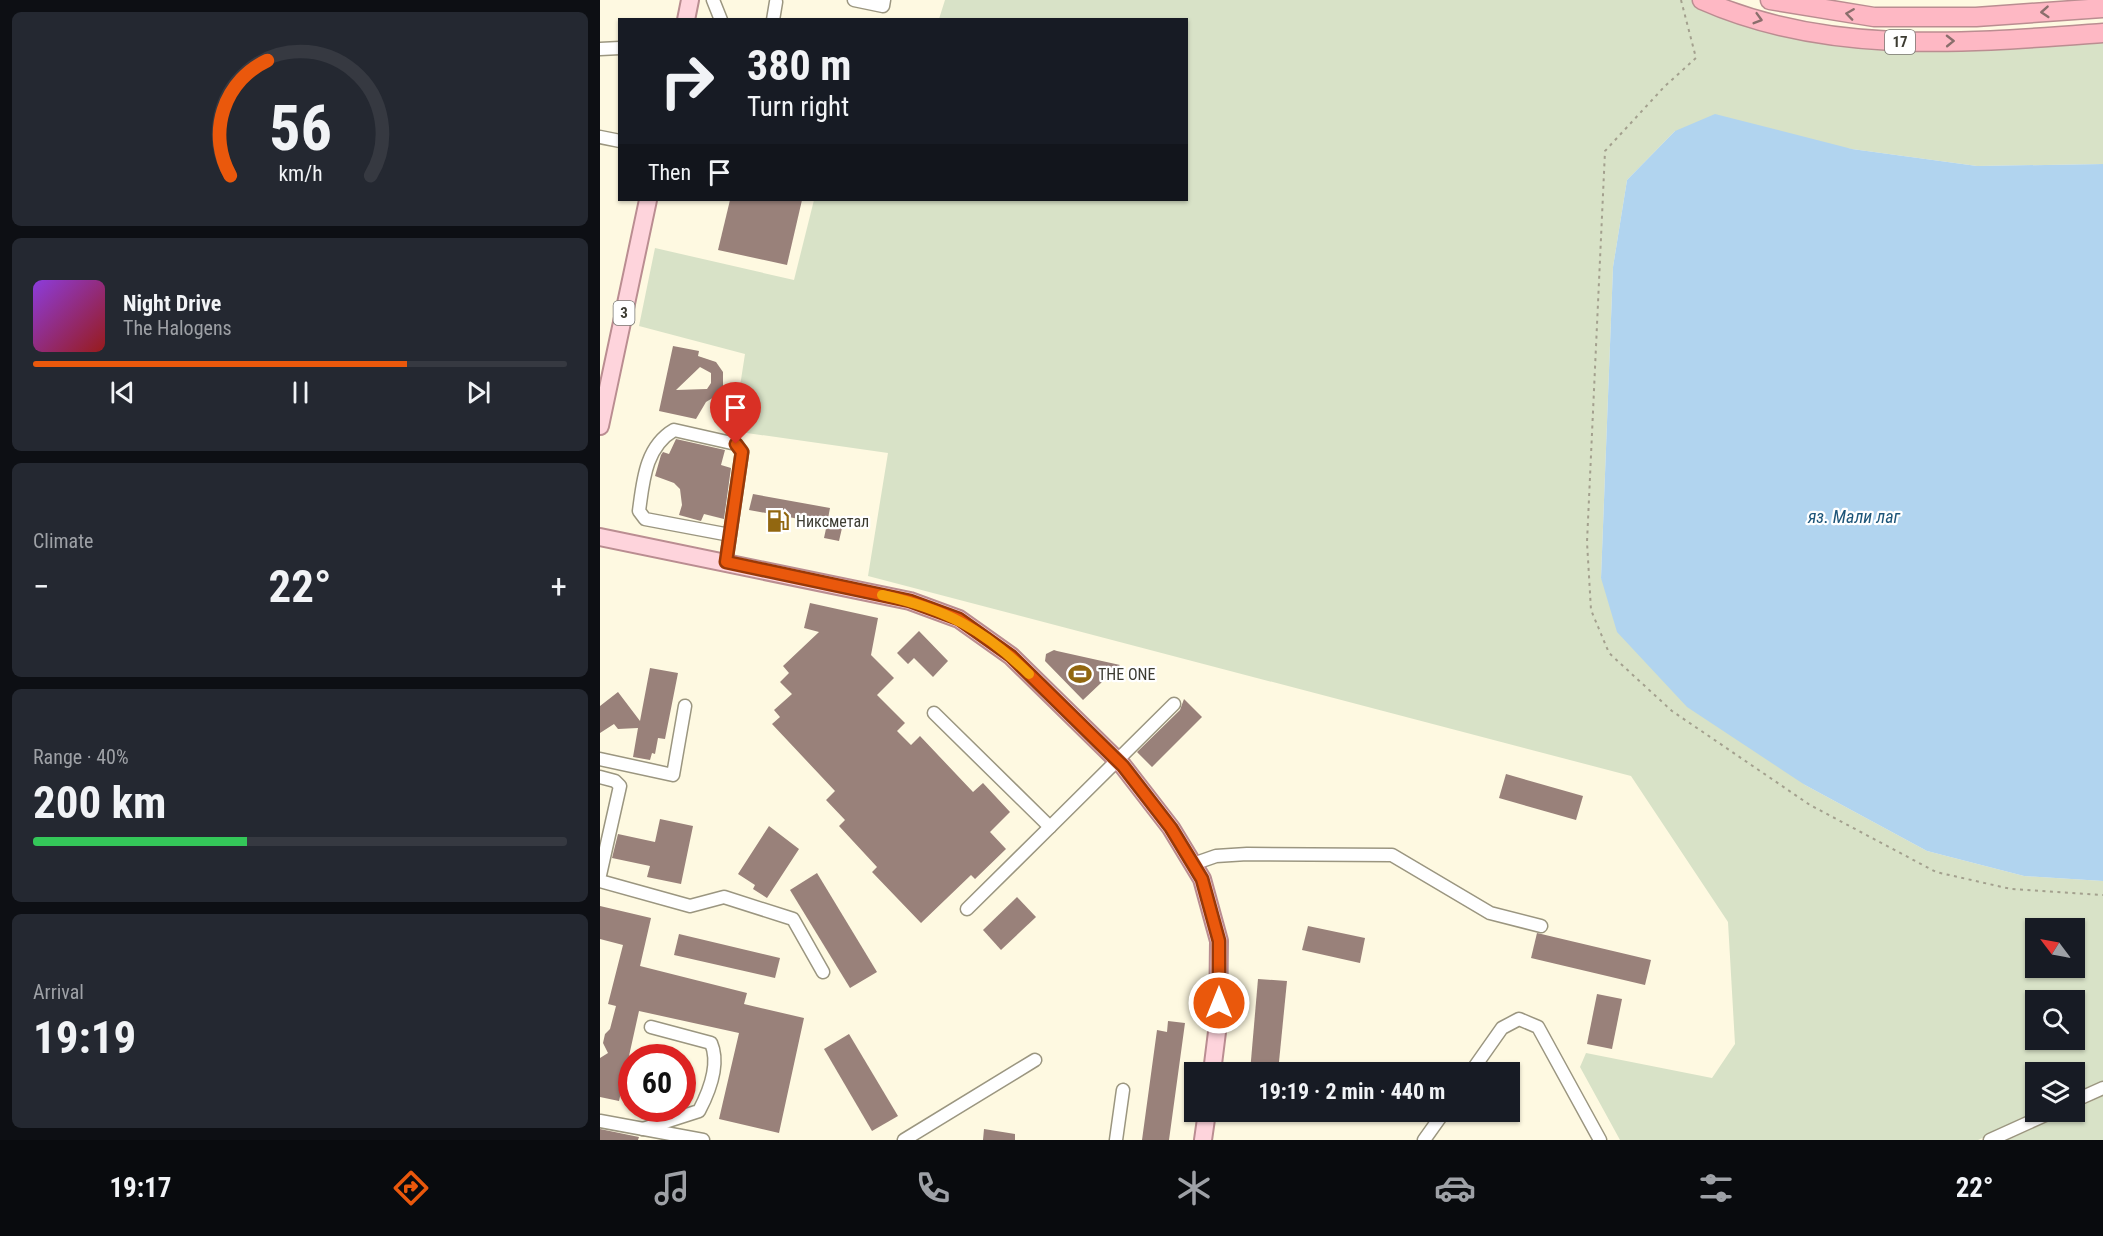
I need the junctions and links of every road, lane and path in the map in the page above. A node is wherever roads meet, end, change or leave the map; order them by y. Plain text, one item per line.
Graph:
1 (690, 0) edge
2 (713, 0) edge
3 (854, 0) edge
4 (884, 0) edge
5 (1681, 0) edge
6 (1702, 0) edge
7 (1770, 0) edge
8 (776, 2) dead end
9 (2103, 8) edge
10 (686, 18) edge
11 (720, 18) edge
12 (773, 18) edge
13 (2103, 33) edge
14 (618, 48) edge
15 (600, 49) edge
16 (600, 137) edge
17 (618, 141) edge
18 (648, 201) edge
19 (600, 426) edge
20 (730, 535) junction
21 (600, 537) edge
22 (726, 562) junction
23 (1174, 704) dead end
24 (685, 706) dead end
25 (933, 713) dead end
26 (600, 759) edge
27 (1117, 759) junction
28 (600, 777) edge
29 (1050, 827) junction
30 (1194, 864) junction
31 (600, 875) edge
32 (600, 881) edge
33 (2103, 895) edge
34 (967, 909) dead end
35 (1542, 926) dead end
36 (823, 972) dead end
37 (651, 1027) dead end
38 (1035, 1060) dead end
39 (1213, 1062) edge
40 (1478, 1062) edge
41 (2103, 1088) edge
42 (1123, 1090) dead end
43 (2085, 1096) edge
44 (600, 1121) edge
45 (1205, 1122) edge
46 (1437, 1122) edge
47 (2030, 1122) edge
48 (643, 1129) junction
49 (703, 1140) edge
50 (904, 1140) edge
51 (1116, 1140) edge
52 (1203, 1140) edge
53 (1424, 1140) edge
54 (1600, 1140) edge
55 (1990, 1140) edge

1 - 10 main road
2 - 11 street
3 - 4 street
5 - 33 path
6 -> 13 highway, 17
9 -> 7 highway, 17
8 - 12 street
14 - 15 street
16 - 17 street
18 - 19 main road, 3
20 - 20 street
20 - 22 street
21 - 22 main road
22 - 27 main road
23 - 27 street
24 - 26 street
25 - 29 street
27 - 29 street
27 - 30 main road
28 - 31 street
29 - 34 street
30 - 35 street
30 - 39 main road
32 - 36 street
37 - 48 street
38 - 50 street
40 - 54 street
41 - 43 street
42 - 51 street
44 - 48 street
45 - 52 main road
46 - 53 street
47 - 55 street
48 - 49 street

